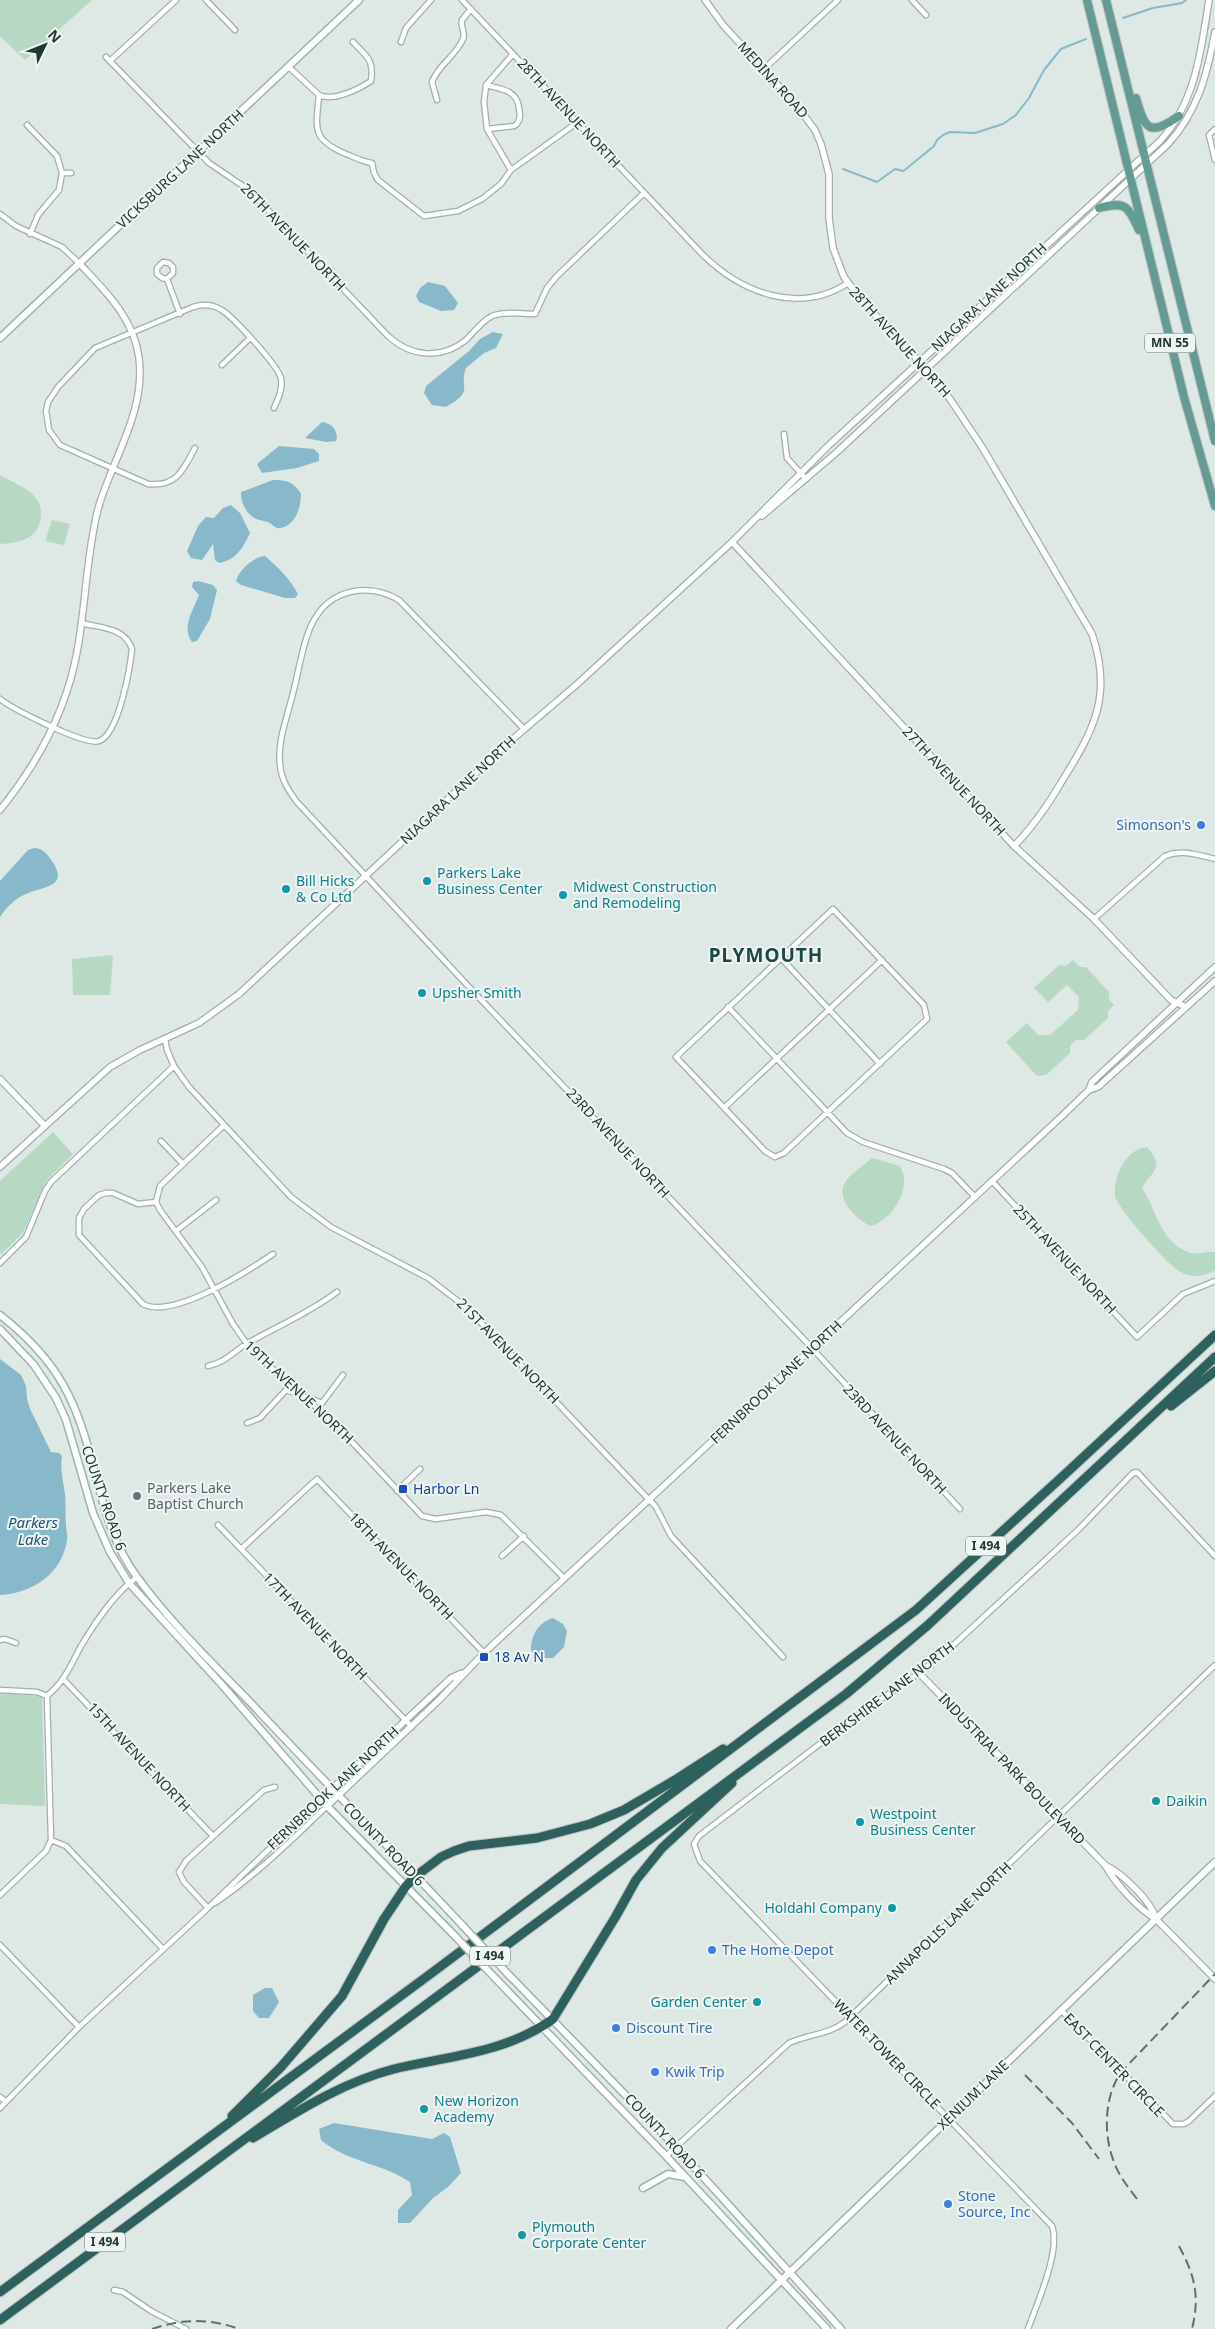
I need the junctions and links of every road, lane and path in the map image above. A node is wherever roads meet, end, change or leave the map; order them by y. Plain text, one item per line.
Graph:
1 (176, 0) edge
2 (206, 0) edge
3 (360, 0) edge
4 (431, 0) edge
5 (462, 0) edge
6 (705, 0) edge
7 (838, 0) edge
8 (912, 0) edge
9 (1087, 0) edge
10 (1106, 0) edge
11 (1209, 0) edge
12 (471, 9) junction
13 (1207, 10) junction
14 (1215, 11) edge
15 (926, 15) dead end
16 (234, 30) dead end
17 (1215, 32) edge
18 (353, 42) dead end
19 (401, 42) dead end
20 (513, 54) junction
21 (106, 57) dead end
22 (111, 60) junction
23 (1123, 66) junction
24 (288, 67) junction
25 (764, 69) junction
26 (486, 85) junction
27 (319, 95) junction
28 (437, 100) dead end
29 (1179, 116) junction
30 (578, 122) junction
31 (27, 125) dead end
32 (487, 129) junction
33 (1213, 131) edge
34 (199, 152) junction
35 (1144, 156) junction
36 (1215, 160) edge
37 (1147, 164) junction
38 (511, 170) junction
39 (1128, 170) junction
40 (62, 174) junction
41 (71, 174) dead end
42 (1130, 179) junction
43 (644, 192) junction
44 (1099, 208) junction
45 (0, 214) edge
46 (30, 234) junction
47 (1148, 252) junction
48 (79, 263) junction
49 (167, 279) dead end
50 (848, 284) junction
51 (180, 314) junction
52 (132, 332) junction
53 (0, 338) edge
54 (250, 338) junction
55 (919, 362) junction
56 (222, 365) dead end
57 (926, 370) junction
58 (274, 408) dead end
59 (784, 434) dead end
60 (1215, 441) edge
61 (195, 448) dead end
62 (112, 468) junction
63 (800, 473) junction
64 (806, 479) junction
65 (1215, 506) edge
66 (744, 530) junction
67 (732, 542) junction
68 (81, 624) junction
69 (0, 699) edge
70 (54, 727) junction
71 (524, 729) junction
72 (0, 810) edge
73 (1014, 846) junction
74 (1215, 859) edge
75 (366, 876) junction
76 (1094, 919) junction
77 (780, 958) junction
78 (882, 960) junction
79 (1215, 968) edge
80 (1215, 981) edge
81 (1177, 1003) junction
82 (728, 1007) junction
83 (1186, 1007) junction
84 (829, 1010) junction
85 (165, 1039) junction
86 (777, 1059) junction
87 (880, 1064) junction
88 (174, 1066) junction
89 (0, 1078) edge
90 (1089, 1090) junction
91 (724, 1108) junction
92 (828, 1113) junction
93 (45, 1126) junction
94 (223, 1126) junction
95 (161, 1141) dead end
96 (183, 1164) junction
97 (0, 1168) edge
98 (992, 1181) junction
99 (975, 1197) junction
100 (216, 1200) dead end
101 (156, 1202) junction
102 (176, 1231) junction
103 (273, 1254) dead end
104 (0, 1262) edge
105 (1215, 1282) edge
106 (214, 1289) junction
107 (337, 1292) dead end
108 (0, 1315) edge
109 (0, 1329) edge
110 (1214, 1335) edge
111 (246, 1344) junction
112 (812, 1348) junction
113 (1215, 1357) edge
114 (208, 1366) dead end
115 (1215, 1371) edge
116 (343, 1375) dead end
117 (305, 1396) junction
118 (247, 1422) dead end
119 (1135, 1434) junction
120 (420, 1469) dead end
121 (398, 1491) junction
122 (649, 1500) junction
123 (960, 1510) dead end
124 (218, 1525) dead end
125 (524, 1536) junction
126 (242, 1549) junction
127 (502, 1556) dead end
128 (1215, 1556) edge
129 (137, 1577) junction
130 (564, 1578) junction
131 (129, 1583) junction
132 (0, 1640) edge
133 (16, 1643) dead end
134 (484, 1653) junction
135 (783, 1657) dead end
136 (1215, 1666) edge
137 (462, 1673) junction
138 (919, 1673) junction
139 (64, 1680) junction
140 (0, 1690) edge
141 (47, 1696) junction
142 (406, 1720) junction
143 (412, 1727) junction
144 (745, 1738) junction
145 (770, 1750) junction
146 (275, 1787) dead end
147 (331, 1790) junction
148 (338, 1797) junction
149 (321, 1799) junction
150 (327, 1806) junction
151 (1058, 1817) junction
152 (213, 1836) junction
153 (51, 1840) junction
154 (694, 1844) joint
155 (1215, 1862) edge
156 (416, 1876) junction
157 (406, 1886) junction
158 (0, 1895) edge
159 (208, 1908) junction
160 (1156, 1919) junction
161 (0, 1944) edge
162 (163, 1949) junction
163 (1215, 1979) edge
164 (1061, 2010) junction
165 (851, 2016) junction
166 (553, 2019) junction
167 (79, 2027) junction
168 (543, 2027) junction
169 (1215, 2096) edge
170 (0, 2097) edge
171 (6, 2102) junction
172 (0, 2108) edge
173 (949, 2118) junction
174 (220, 2130) junction
175 (676, 2147) junction
176 (666, 2156) junction
177 (210, 2164) junction
178 (687, 2178) junction
179 (643, 2188) dead end
180 (788, 2273) junction
181 (781, 2280) junction
182 (114, 2290) dead end
183 (0, 2292) edge
184 (0, 2320) edge
185 (186, 2329) edge
186 (731, 2329) edge
187 (827, 2329) edge
188 (841, 2329) edge
189 (1028, 2329) edge

1 - 22 street
2 - 16 street
3 - 24 main road, VICKSBURG LANE NORTH
4 - 19 street
5 - 12 street, 28TH AVENUE NORTH
6 - 25 street, MEDINA ROAD
7 - 25 street
8 - 15 street
9 - 39 main road, MN 55
10 - 23 main road, MN 55
11 - 13 street, NIAGARA LANE NORTH
12 - 20 street, 28TH AVENUE NORTH
12 - 28 street
13 - 14 street
13 - 29 street, NIAGARA LANE NORTH
17 - 37 street, NIAGARA LANE NORTH
18 - 27 street
20 - 26 street
20 - 30 street, 28TH AVENUE NORTH
21 - 22 street, 26TH AVENUE NORTH
22 - 34 street, 26TH AVENUE NORTH
23 - 29 main road
23 - 35 main road, MN 55
24 - 27 street
24 - 34 main road, VICKSBURG LANE NORTH
25 - 50 street, MEDINA ROAD
26 - 32 street
26 - 32 street
27 - 38 street
29 - 35 street, NIAGARA LANE NORTH
30 - 38 street
30 - 43 street, 28TH AVENUE NORTH
31 - 40 street
32 - 38 street
33 - 36 street
34 - 43 street, 26TH AVENUE NORTH
34 - 48 main road, VICKSBURG LANE NORTH
35 - 37 main road, MN 55
35 - 39 street, NIAGARA LANE NORTH
37 - 42 street, NIAGARA LANE NORTH
37 - 60 main road, MN 55
39 - 42 main road, MN 55
39 - 55 street, NIAGARA LANE NORTH
40 - 41 street
40 - 46 street
42 - 44 street, NIAGARA LANE NORTH
42 - 47 main road, MN 55
43 - 50 street, 28TH AVENUE NORTH
44 - 47 main road
44 - 57 street, NIAGARA LANE NORTH
45 - 46 street
46 - 48 street
47 - 65 main road, MN 55
48 - 52 street
48 - 53 main road, VICKSBURG LANE NORTH
49 - 51 street
50 - 55 street, 28TH AVENUE NORTH
51 - 52 street
51 - 54 street
52 - 62 street
52 - 62 street
54 - 56 street
54 - 58 street
55 - 57 street, 28TH AVENUE NORTH
55 - 63 street, NIAGARA LANE NORTH
57 - 64 street, NIAGARA LANE NORTH
57 - 73 street, 28TH AVENUE NORTH
59 - 63 street
61 - 62 street
62 - 68 street
63 - 64 street
63 - 66 street, NIAGARA LANE NORTH
64 - 66 street, NIAGARA LANE NORTH
66 - 67 street, NIAGARA LANE NORTH
67 - 71 street, NIAGARA LANE NORTH
67 - 73 street, 27TH AVENUE NORTH
68 - 70 street
68 - 70 street
69 - 70 street
70 - 72 street
71 - 75 street, NIAGARA LANE NORTH
71 - 75 street, 23RD AVENUE NORTH
73 - 76 street, 27TH AVENUE NORTH
74 - 76 street
75 - 85 street, NIAGARA LANE NORTH
75 - 112 street, 23RD AVENUE NORTH
76 - 81 street, 27TH AVENUE NORTH
77 - 78 street
77 - 82 street
77 - 84 street
78 - 84 street
78 - 87 street
79 - 81 street, FERNBROOK LANE NORTH
80 - 83 street, FERNBROOK LANE NORTH
81 - 83 street, 27TH AVENUE NORTH
81 - 90 street, FERNBROOK LANE NORTH
82 - 86 street
82 - 91 street
83 - 90 street, FERNBROOK LANE NORTH
84 - 86 street
84 - 87 street
85 - 88 street, 21ST AVENUE NORTH
85 - 93 street, NIAGARA LANE NORTH
86 - 91 street
86 - 92 street
87 - 92 street
88 - 94 street, 21ST AVENUE NORTH
88 - 104 street
89 - 93 street
90 - 98 street, FERNBROOK LANE NORTH
91 - 92 street
92 - 99 street
93 - 97 street
94 - 96 street
94 - 122 street, 21ST AVENUE NORTH
95 - 96 street
96 - 101 street
98 - 99 street, FERNBROOK LANE NORTH
98 - 105 street, 25TH AVENUE NORTH
99 - 112 street, FERNBROOK LANE NORTH
100 - 102 street
101 - 102 street, 19TH AVENUE NORTH
101 - 106 street
102 - 106 street, 19TH AVENUE NORTH
103 - 106 street
106 - 111 street, 19TH AVENUE NORTH
107 - 111 street
108 - 129 main road, COUNTY ROAD 6
109 - 131 main road, COUNTY ROAD 6
110 - 144 highway, I 494
111 - 114 street
111 - 117 street, 19TH AVENUE NORTH
112 - 122 street, FERNBROOK LANE NORTH
112 - 123 street, 23RD AVENUE NORTH
113 - 119 highway, I 494
115 - 119 highway
116 - 117 street
117 - 118 street
117 - 121 street, 19TH AVENUE NORTH
119 - 145 highway, I 494
120 - 121 street
121 - 125 street, 19TH AVENUE NORTH
122 - 130 street, FERNBROOK LANE NORTH
122 - 135 street, 21ST AVENUE NORTH
124 - 126 street, 17TH AVENUE NORTH
125 - 127 street
125 - 130 street, 19TH AVENUE NORTH
126 - 134 street, 18TH AVENUE NORTH
126 - 142 street, 17TH AVENUE NORTH
128 - 138 street, BERKSHIRE LANE NORTH
129 - 131 street
129 - 147 main road, COUNTY ROAD 6
130 - 134 street, FERNBROOK LANE NORTH
131 - 139 street
131 - 149 main road, COUNTY ROAD 6
132 - 133 street
134 - 137 street, FERNBROOK LANE NORTH
136 - 151 street, ANNAPOLIS LANE NORTH
137 - 142 street, FERNBROOK LANE NORTH
137 - 143 street, FERNBROOK LANE NORTH
138 - 151 street, INDUSTRIAL PARK BOULEVARD
138 - 154 street, BERKSHIRE LANE NORTH
139 - 141 street
139 - 152 street, 15TH AVENUE NORTH
140 - 141 street
141 - 153 street
142 - 143 street, 17TH AVENUE NORTH
142 - 147 street, FERNBROOK LANE NORTH
143 - 148 street, FERNBROOK LANE NORTH
144 - 156 highway
144 - 174 highway, I 494
145 - 166 highway
145 - 177 highway, I 494
146 - 152 street
147 - 148 main road, COUNTY ROAD 6
147 - 149 street, FERNBROOK LANE NORTH
148 - 150 street, FERNBROOK LANE NORTH
148 - 156 main road, COUNTY ROAD 6
149 - 150 main road, COUNTY ROAD 6
149 - 159 street, FERNBROOK LANE NORTH
150 - 157 main road, COUNTY ROAD 6
150 - 159 street, FERNBROOK LANE NORTH
151 - 160 street, INDUSTRIAL PARK BOULEVARD
151 - 165 street, ANNAPOLIS LANE NORTH
152 - 159 street
153 - 158 street
153 - 162 street
154 - 165 street, WATER TOWER CIRCLE
155 - 160 main road, XENIUM LANE
156 - 157 highway
156 - 166 main road, COUNTY ROAD 6, bridge
157 - 168 main road, COUNTY ROAD 6, bridge
157 - 174 highway
159 - 162 street, FERNBROOK LANE NORTH
160 - 163 street, INDUSTRIAL PARK BOULEVARD
160 - 164 main road, XENIUM LANE
161 - 167 street
162 - 167 street, FERNBROOK LANE NORTH
164 - 169 street, EAST CENTER CIRCLE
164 - 173 main road, XENIUM LANE
165 - 173 street, WATER TOWER CIRCLE
165 - 175 street, ANNAPOLIS LANE NORTH
166 - 168 highway
166 - 175 main road, COUNTY ROAD 6
167 - 171 street, FERNBROOK LANE NORTH
168 - 176 main road, COUNTY ROAD 6
168 - 177 highway
170 - 171 street
171 - 172 street, FERNBROOK LANE NORTH
173 - 180 main road, XENIUM LANE
173 - 189 street, WATER TOWER CIRCLE
174 - 183 highway, I 494
175 - 176 street, ANNAPOLIS LANE NORTH
175 - 180 main road, COUNTY ROAD 6
176 - 178 main road, COUNTY ROAD 6
177 - 184 highway, I 494
178 - 179 main road
178 - 181 main road, COUNTY ROAD 6
180 - 181 main road, XENIUM LANE
180 - 188 main road, COUNTY ROAD 6
181 - 186 main road, XENIUM LANE
181 - 187 main road, COUNTY ROAD 6
182 - 185 street

